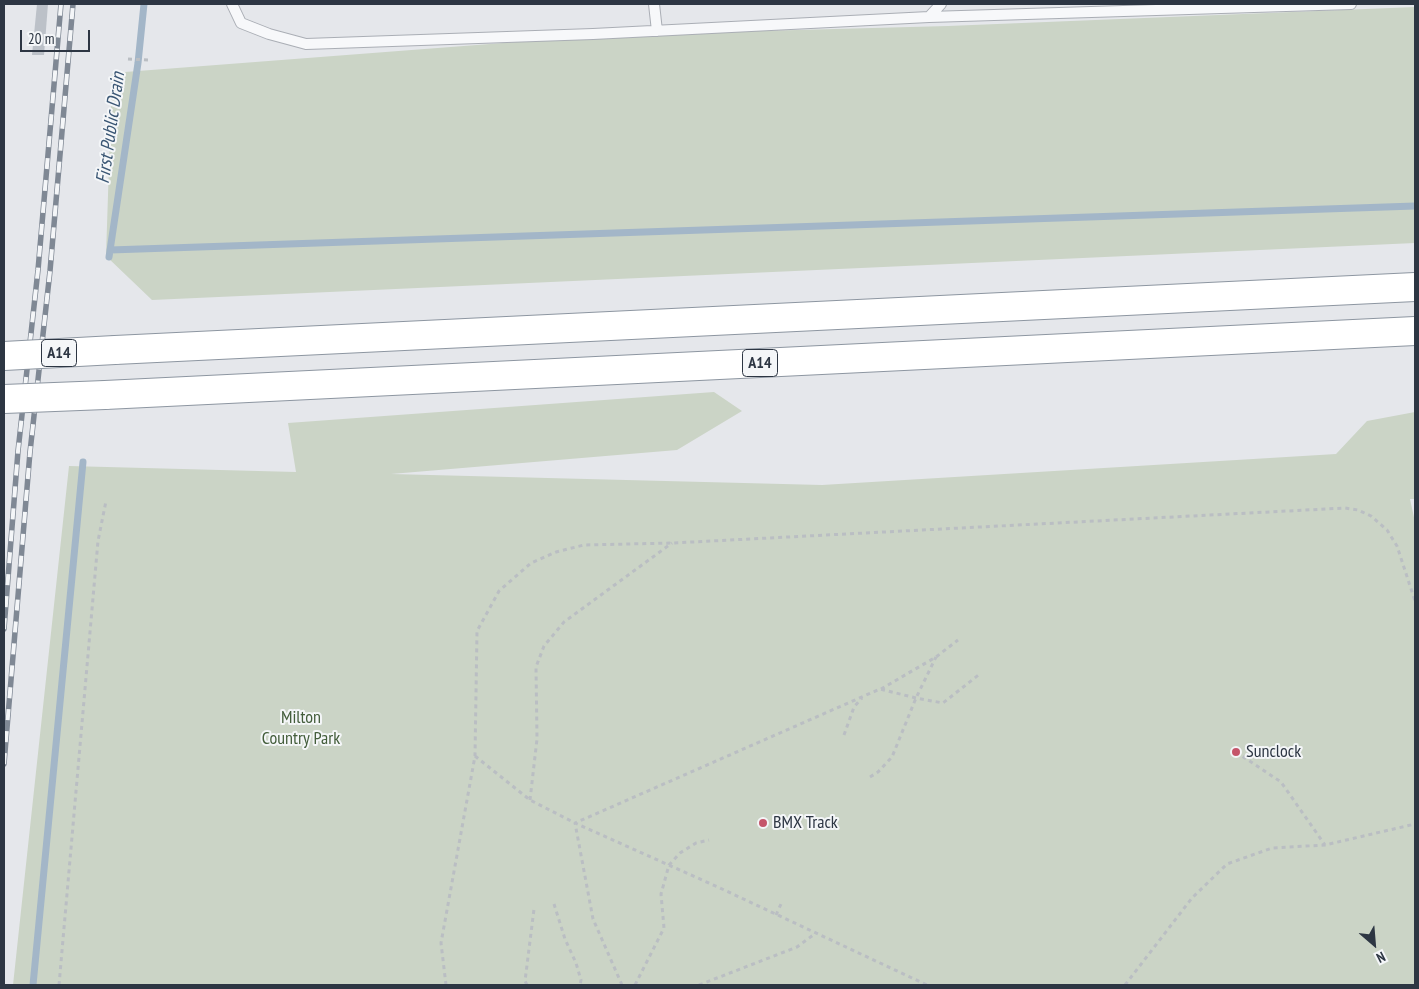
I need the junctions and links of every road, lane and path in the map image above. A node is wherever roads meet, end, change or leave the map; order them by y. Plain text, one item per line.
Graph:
1 (232, 4) edge
2 (654, 4) edge
3 (941, 4) edge
4 (1351, 4) edge
5 (1224, 6) edge
6 (930, 17) junction
7 (657, 31) junction
8 (128, 59) dead end
9 (148, 60) dead end
10 (1415, 287) edge
11 (1415, 332) edge
12 (4, 356) edge
13 (4, 399) edge
14 (106, 501) dead end
15 (673, 543) junction
16 (1415, 601) edge
17 (958, 640) dead end
18 (936, 657) junction
19 (981, 673) dead end
20 (880, 689) junction
21 (864, 696) junction
22 (916, 698) junction
23 (844, 735) dead end
24 (1236, 752) dead end
25 (475, 756) junction
26 (870, 776) dead end
27 (530, 800) junction
28 (575, 823) junction
29 (1415, 824) edge
30 (709, 840) dead end
31 (1325, 845) junction
32 (669, 864) junction
33 (554, 904) dead end
34 (781, 904) dead end
35 (534, 909) dead end
36 (776, 915) junction
37 (816, 933) junction
38 (59, 985) edge
39 (446, 985) edge
40 (527, 985) edge
41 (580, 985) edge
42 (622, 985) edge
43 (635, 985) edge
44 (700, 985) edge
45 (927, 985) edge
46 (1125, 985) edge

1 - 7 lane
2 - 7 lane
3 - 6 lane
4 - 5 lane
5 - 6 lane
6 - 7 lane
8 - 9 path
10 - 12 highway, A14, bridge
11 - 13 highway, A14, bridge
14 - 38 path
15 - 16 path
15 - 25 path
15 - 27 path
17 - 18 path
18 - 20 path
18 - 22 path
19 - 22 path
20 - 21 path
20 - 22 path
21 - 23 path
21 - 28 path
22 - 26 path
24 - 31 path
25 - 27 path
25 - 39 path
27 - 28 path
28 - 32 path
28 - 42 path
29 - 31 path
30 - 32 path
31 - 46 path
32 - 36 path
32 - 43 path
33 - 41 path
34 - 36 path
35 - 40 path
36 - 37 path
37 - 44 path
37 - 45 path

